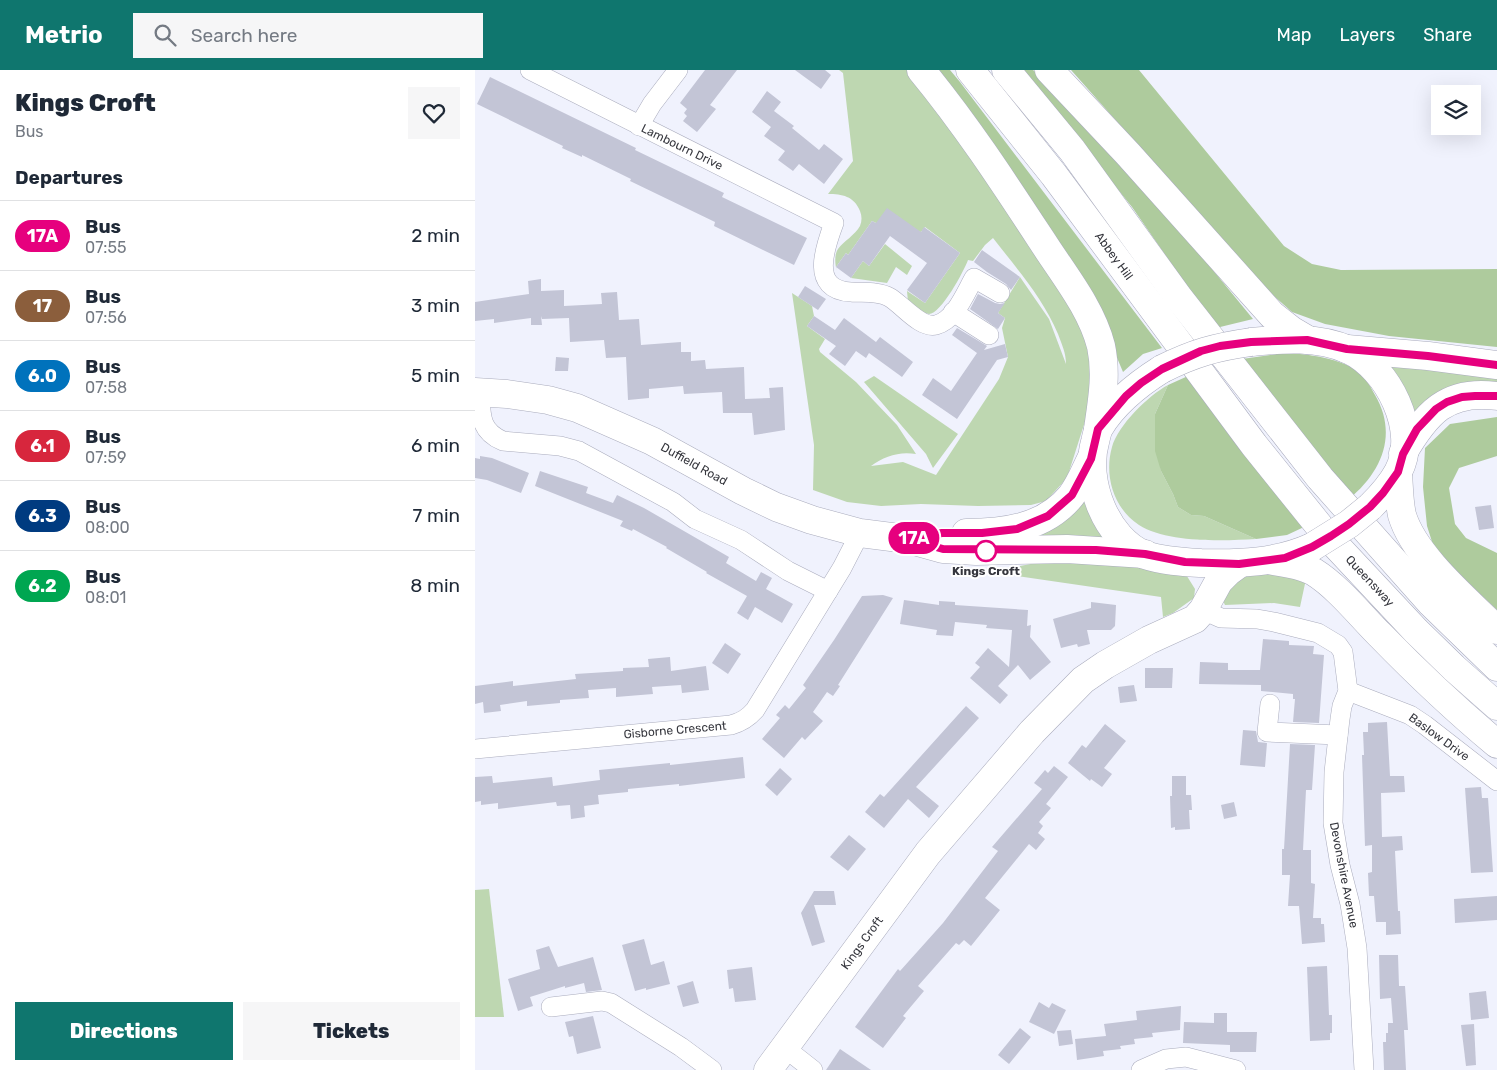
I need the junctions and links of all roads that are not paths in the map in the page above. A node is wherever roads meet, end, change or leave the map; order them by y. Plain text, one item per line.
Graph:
1 (530, 70) edge
2 (679, 70) edge
3 (921, 70) edge
4 (970, 70) edge
5 (1006, 70) edge
6 (1049, 70) edge
7 (639, 126) junction
8 (1000, 293) dead end
9 (953, 312) junction
10 (989, 335) dead end
11 (1307, 340) junction
12 (1347, 349) junction
13 (1497, 365) edge
14 (478, 392) edge
15 (1497, 396) edge
16 (1098, 429) junction
17 (1254, 444) joint
18 (1091, 459) junction
19 (1401, 463) junction
20 (860, 533) junction
21 (907, 539) junction
22 (1145, 554) junction
23 (1272, 561) junction
24 (1185, 562) junction
25 (1239, 564) junction
26 (827, 591) junction
27 (1204, 607) junction
28 (1497, 630) edge
29 (1497, 666) edge
30 (1348, 691) junction
31 (1270, 704) dead end
32 (1497, 706) edge
33 (1338, 736) junction
34 (1497, 744) edge
35 (475, 749) edge
36 (1497, 781) edge
37 (551, 1007) dead end
38 (785, 1048) junction
39 (712, 1070) edge
40 (768, 1070) edge
41 (813, 1070) edge
42 (1141, 1070) edge
43 (1236, 1070) edge
44 (1364, 1070) edge

1 - 7 street, Lambourn Drive
2 - 7 street
3 - 16 main road
4 - 17 main road, Abbey Hill
5 - 29 main road
6 - 11 main road
7 - 9 street, Lambourn Drive
8 - 9 street
9 - 10 street
11 - 12 main road
11 - 16 main road, bridge
12 - 13 main road
12 - 19 main road
14 - 20 main road, Duffield Road
14 - 26 street, Duffield Road
15 - 19 main road
16 - 18 main road
17 - 32 main road, Queensway
18 - 21 main road, Duffield Road
18 - 22 main road
19 - 23 main road, bridge
19 - 28 main road
20 - 21 main road, Duffield Road
20 - 26 street, Gisborne Crescent
21 - 22 main road, Duffield Road
22 - 24 main road, Duffield Road
23 - 25 main road, Duffield Road
23 - 34 main road
24 - 25 main road, Duffield Road
24 - 27 main road
25 - 27 main road, Kings Croft
26 - 35 street, Gisborne Crescent
27 - 30 street, Devonshire Avenue
27 - 38 main road, Kings Croft
30 - 33 street, Devonshire Avenue
30 - 36 street, Baslow Drive
31 - 33 street
33 - 44 street, Devonshire Avenue
37 - 39 street
38 - 40 main road, Kings Croft
38 - 41 street
42 - 43 street

